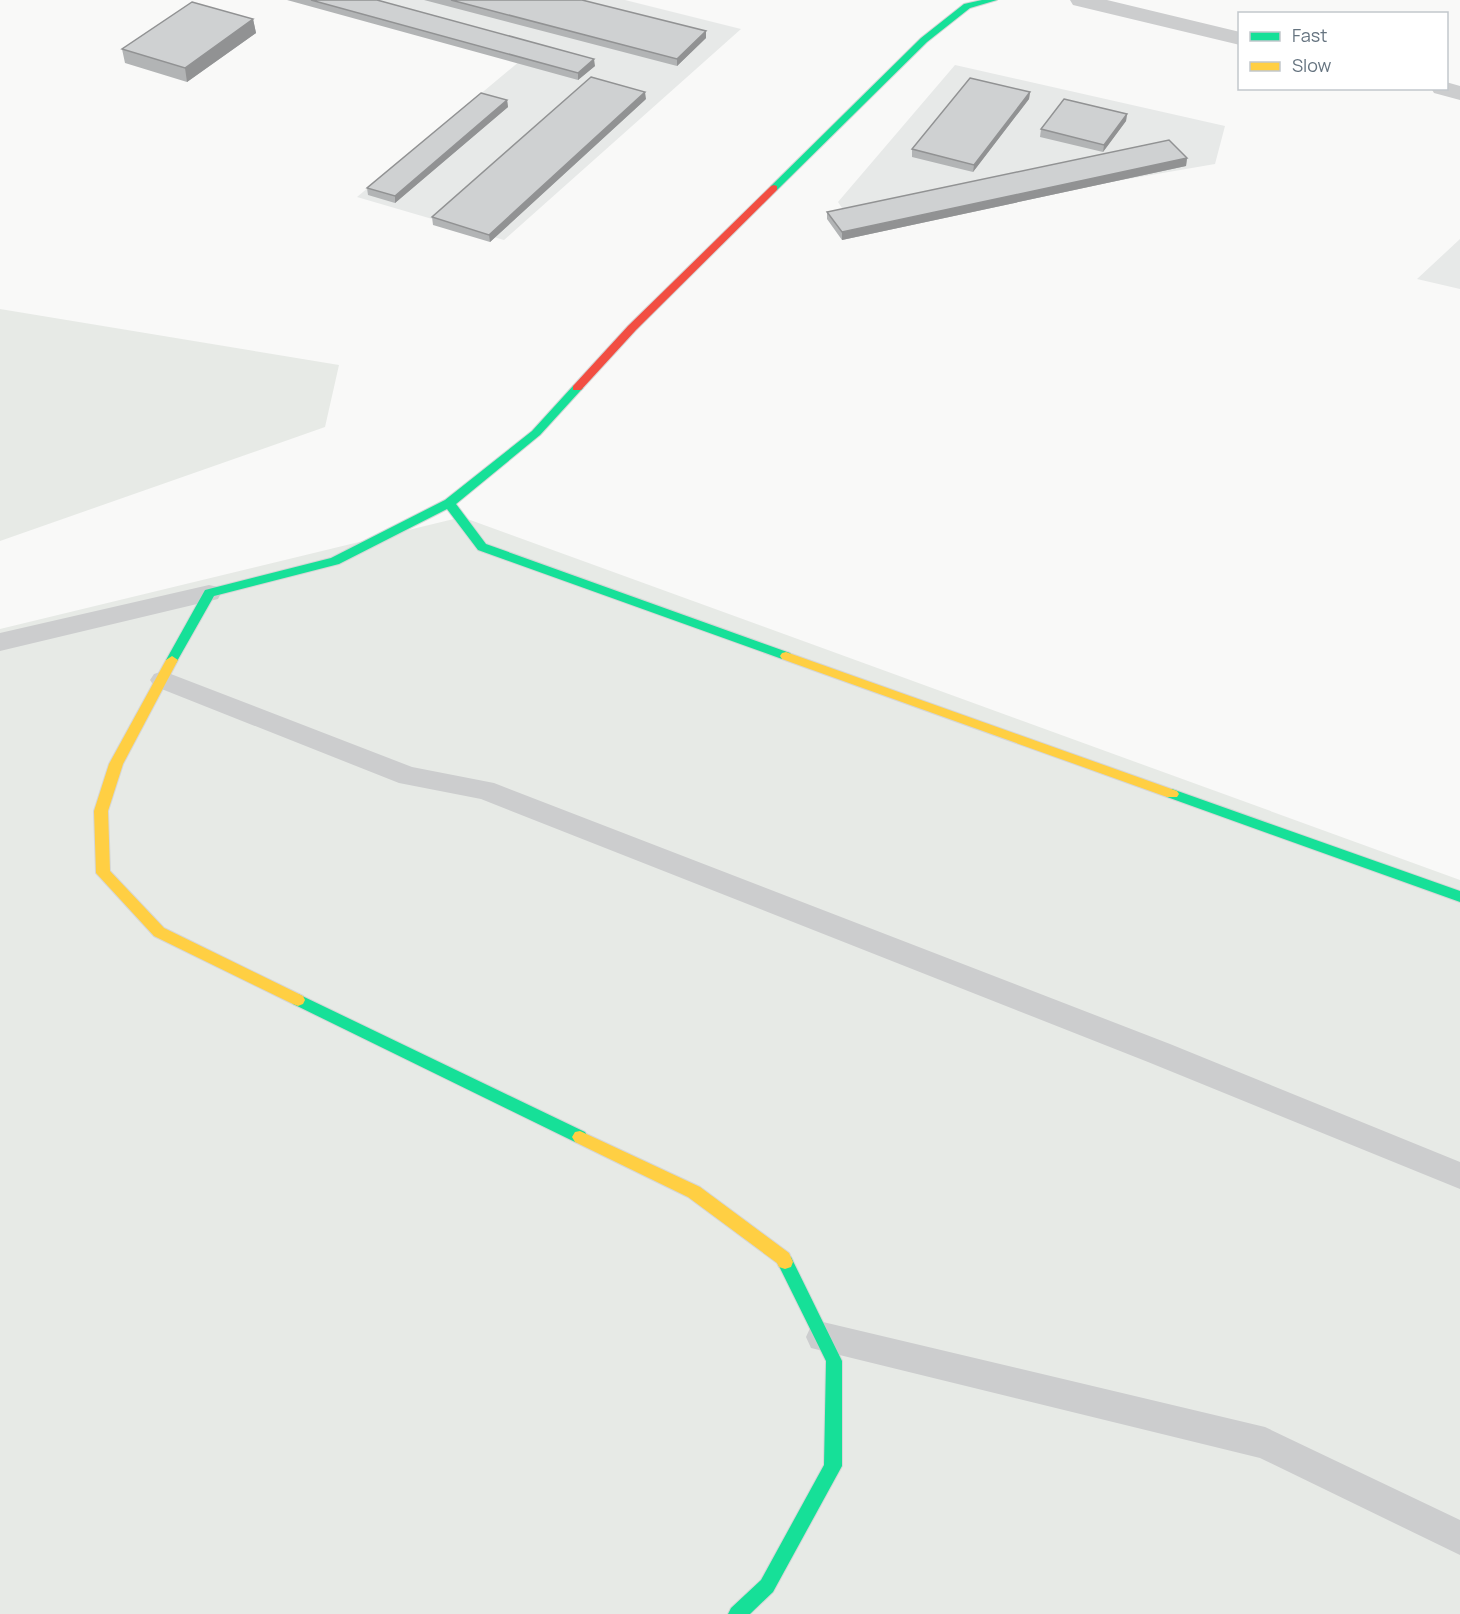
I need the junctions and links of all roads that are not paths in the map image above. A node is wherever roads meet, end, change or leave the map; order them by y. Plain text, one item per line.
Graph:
1 (993, 0) edge
2 (1081, 0) edge
3 (1238, 39) edge
4 (449, 503) junction
5 (209, 593) junction
6 (0, 642) edge
7 (163, 680) junction
8 (1460, 897) edge
9 (1460, 1176) edge
10 (823, 1337) junction
11 (1460, 1538) edge
12 (737, 1614) edge

1 - 4 street
2 - 3 street
4 - 5 street
4 - 8 street
5 - 6 lane
5 - 7 street
7 - 9 lane
7 - 10 street
10 - 11 lane
10 - 12 street

